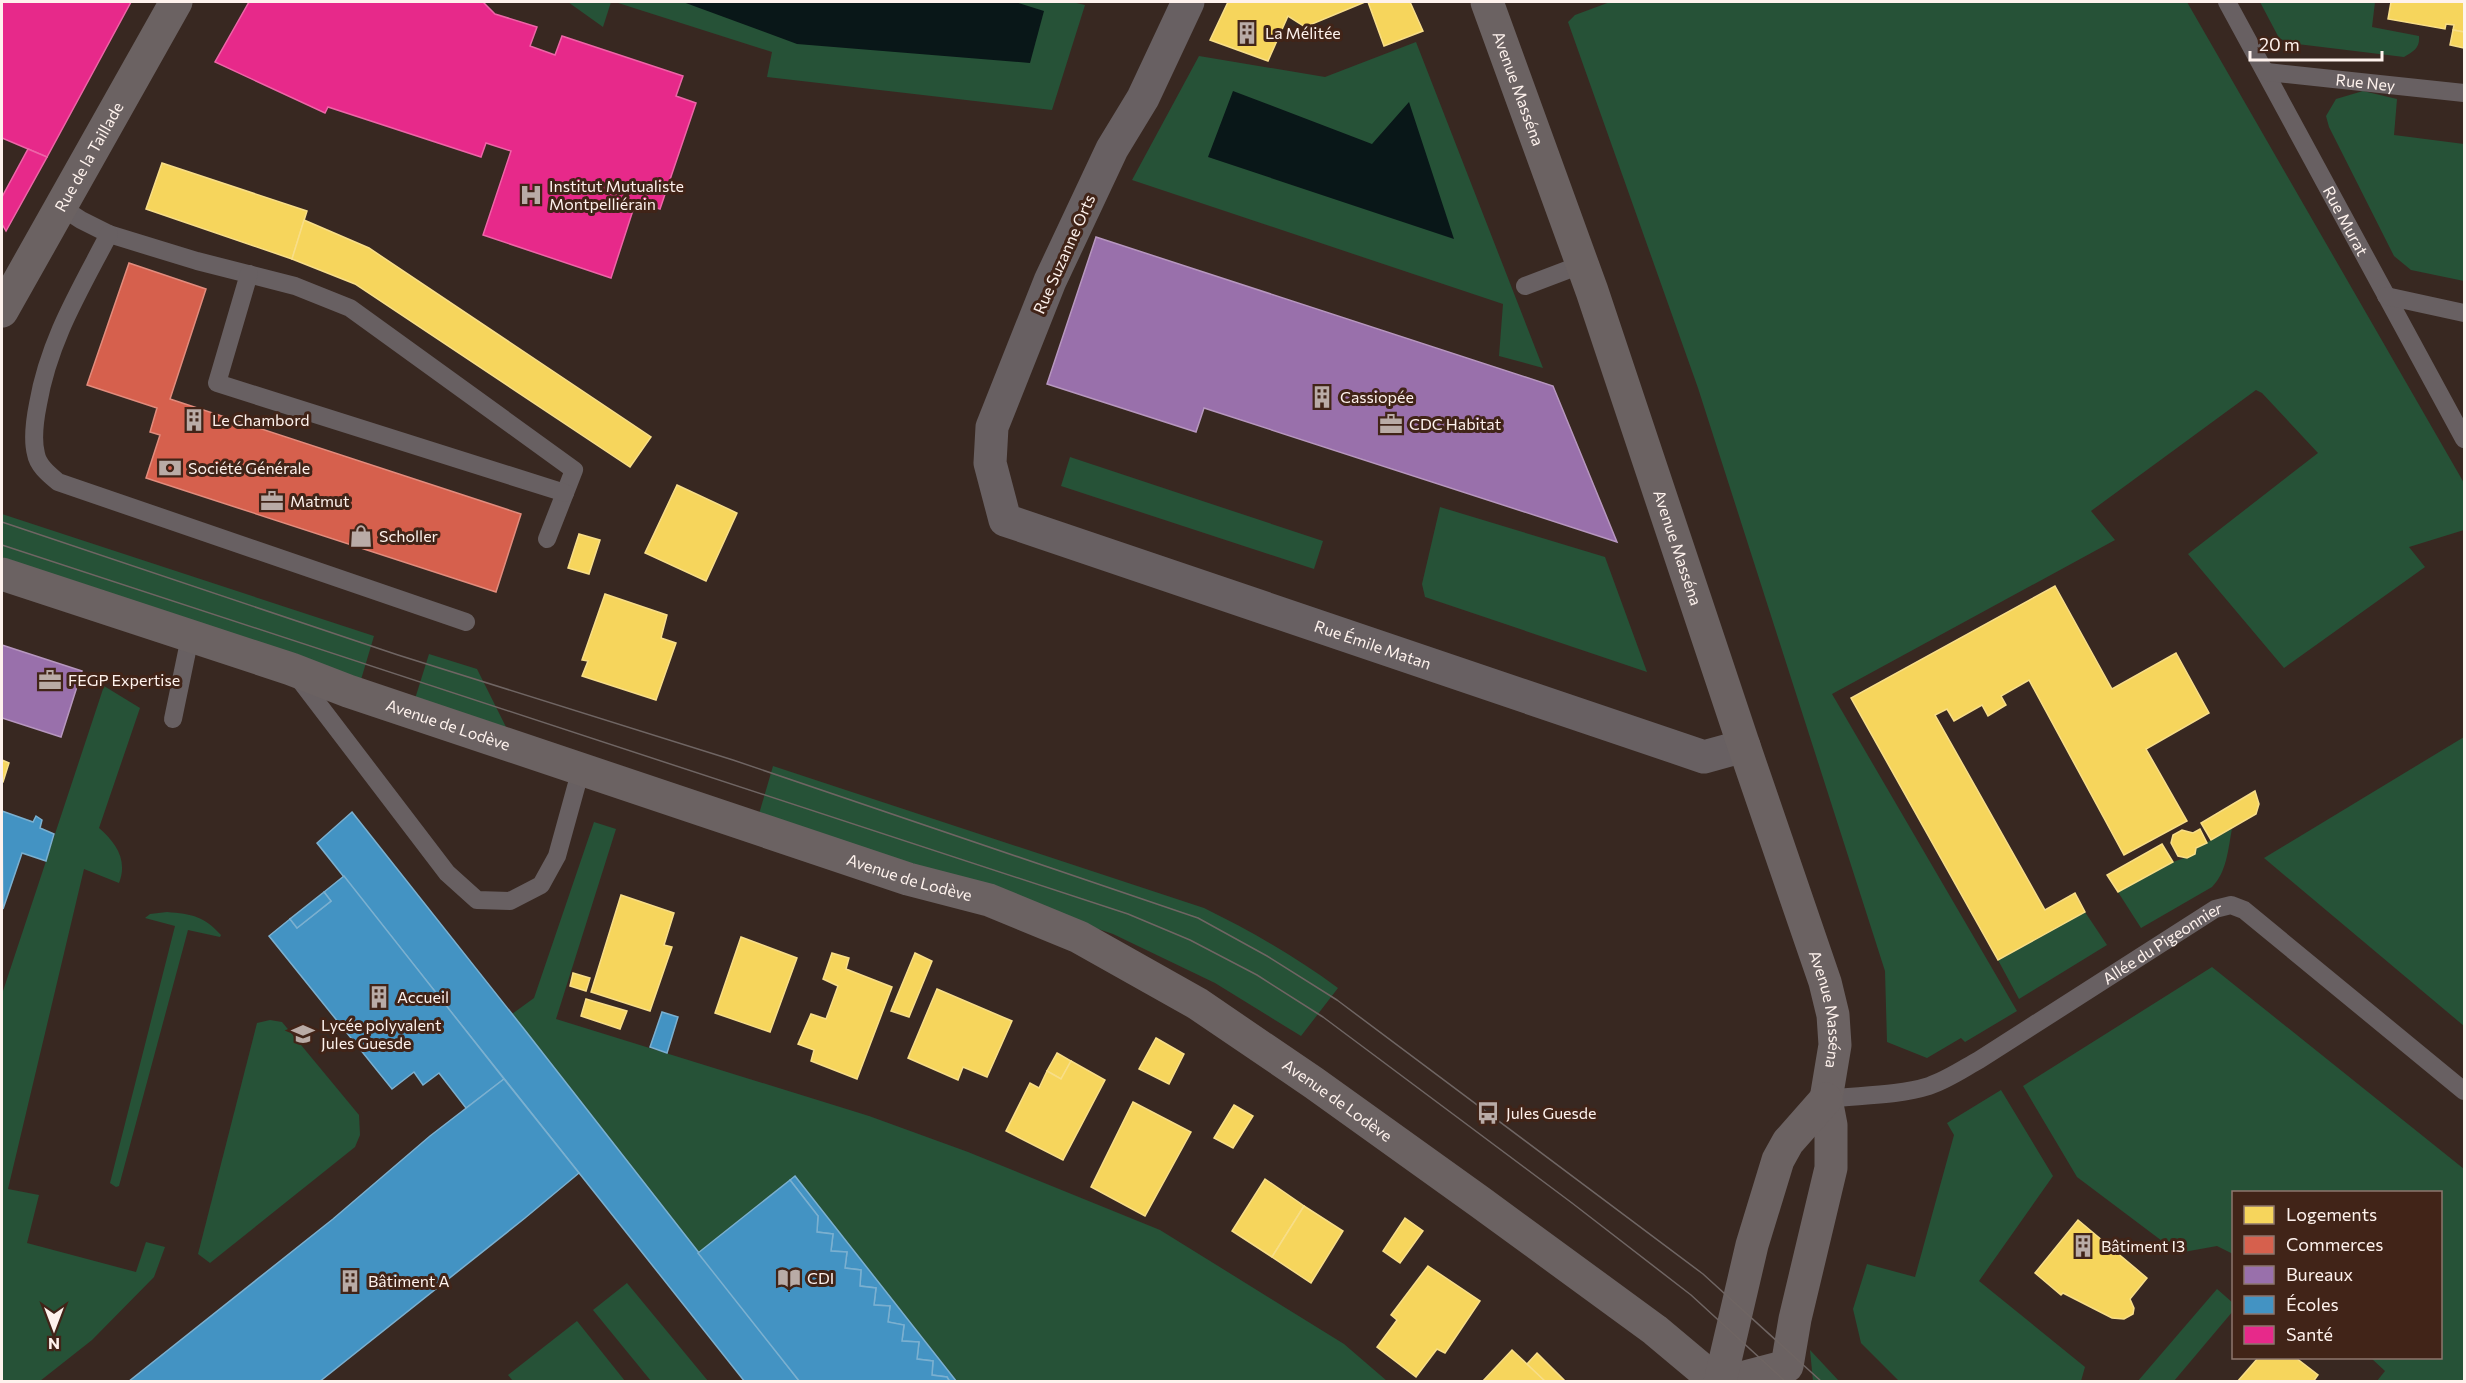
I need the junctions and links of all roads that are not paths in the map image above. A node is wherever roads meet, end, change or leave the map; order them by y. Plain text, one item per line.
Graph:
1 (176, 2) edge
2 (1188, 2) edge
3 (1487, 2) edge
4 (2227, 2) edge
5 (2266, 72) junction
6 (2464, 93) edge
7 (61, 207) junction
8 (109, 234) junction
9 (1582, 264) junction
10 (249, 274) junction
11 (1525, 286) dead end
12 (2386, 296) junction
13 (2, 311) edge
14 (2464, 313) edge
15 (2464, 439) edge
16 (565, 493) junction
17 (1005, 520) joint
18 (547, 539) dead end
19 (2, 574) edge
20 (466, 622) dead end
21 (190, 637) junction
22 (291, 669) junction
23 (173, 719) dead end
24 (1744, 746) junction
25 (581, 769) junction
26 (2464, 1091) edge
27 (1826, 1099) junction
28 (1788, 1374) edge
29 (1719, 1382) edge
30 (1726, 1382) edge

1 - 7 street, Rue de la Taillade
2 - 17 street, Rue Suzanne Orts
3 - 9 street, Avenue Masséna
4 - 5 lane, Rue Murat
5 - 6 lane, Rue Ney
5 - 12 lane, Rue Murat
7 - 8 lane
7 - 13 street, Rue de la Taillade
8 - 10 lane
8 - 20 lane
9 - 11 lane
9 - 24 street, Avenue Masséna
10 - 16 lane
10 - 16 lane
12 - 14 lane
12 - 15 lane, Rue Murat
16 - 18 lane
17 - 24 street, Rue Émile Matan
19 - 21 street, Avenue de Lodève
21 - 22 street, Avenue de Lodève
21 - 23 lane
22 - 25 street, Avenue de Lodève
22 - 25 lane
24 - 27 street, Avenue Masséna
25 - 29 street, Avenue de Lodève
26 - 27 lane, Allée du Pigeonnier
27 - 28 street, Avenue Masséna
27 - 29 street
28 - 30 street, Avenue Masséna

